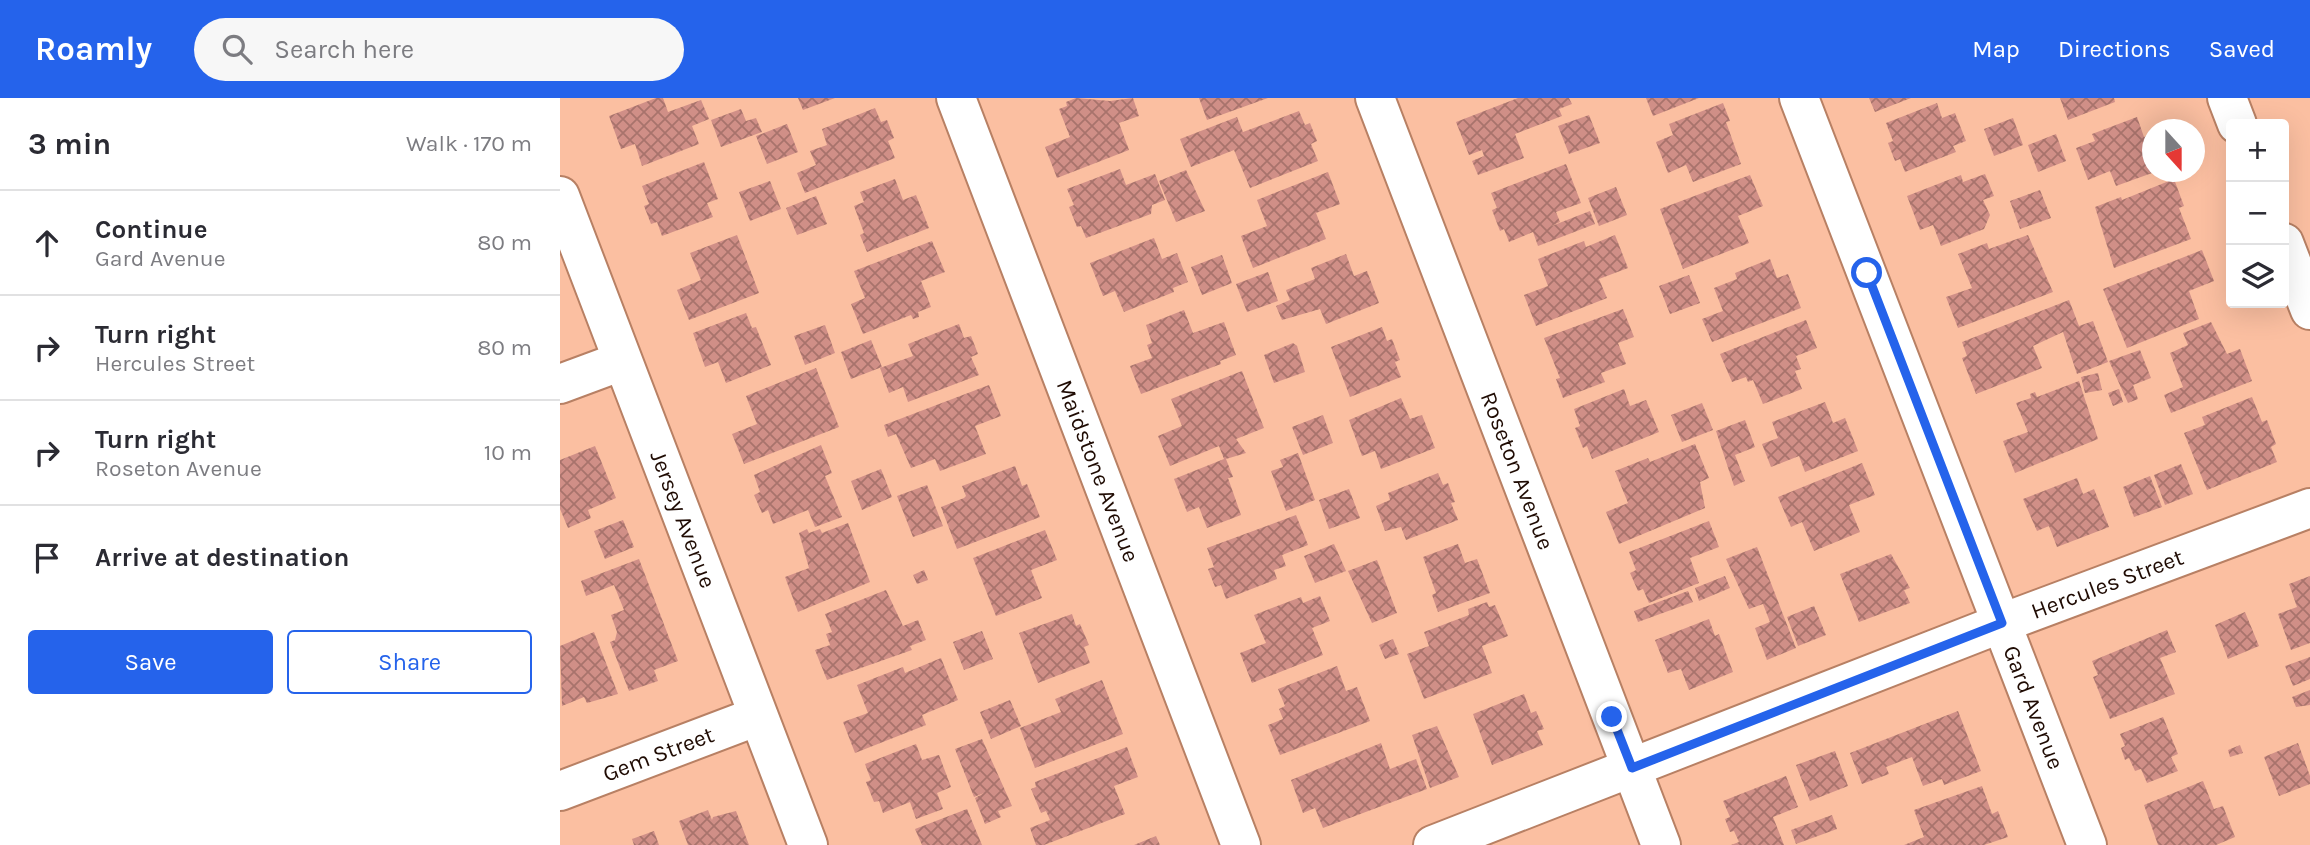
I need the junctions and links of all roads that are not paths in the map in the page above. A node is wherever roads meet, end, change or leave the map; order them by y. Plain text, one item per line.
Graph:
1 (956, 98) edge
2 (1375, 98) edge
3 (1800, 98) edge
4 (2227, 98) edge
5 (2235, 119) edge
6 (560, 196) edge
7 (2285, 245) edge
8 (2310, 310) edge
9 (622, 361) junction
10 (560, 384) edge
11 (2310, 508) edge
12 (2002, 623) junction
13 (758, 716) junction
14 (1632, 768) junction
15 (560, 791) edge
16 (808, 845) edge
17 (1241, 845) edge
18 (1433, 845) edge
19 (1661, 845) edge
20 (2087, 845) edge

1 - 17 street, Maidstone Avenue
2 - 14 street, Roseton Avenue
3 - 12 street, Gard Avenue
4 - 5 street
6 - 9 street, Jersey Avenue
7 - 8 street
9 - 10 street
9 - 13 street, Jersey Avenue
11 - 12 street, Hercules Street
12 - 14 street, Hercules Street
12 - 20 street, Gard Avenue
13 - 15 street, Gem Street
13 - 16 street, Jersey Avenue
14 - 18 street, Hercules Street
14 - 19 street, Roseton Avenue

